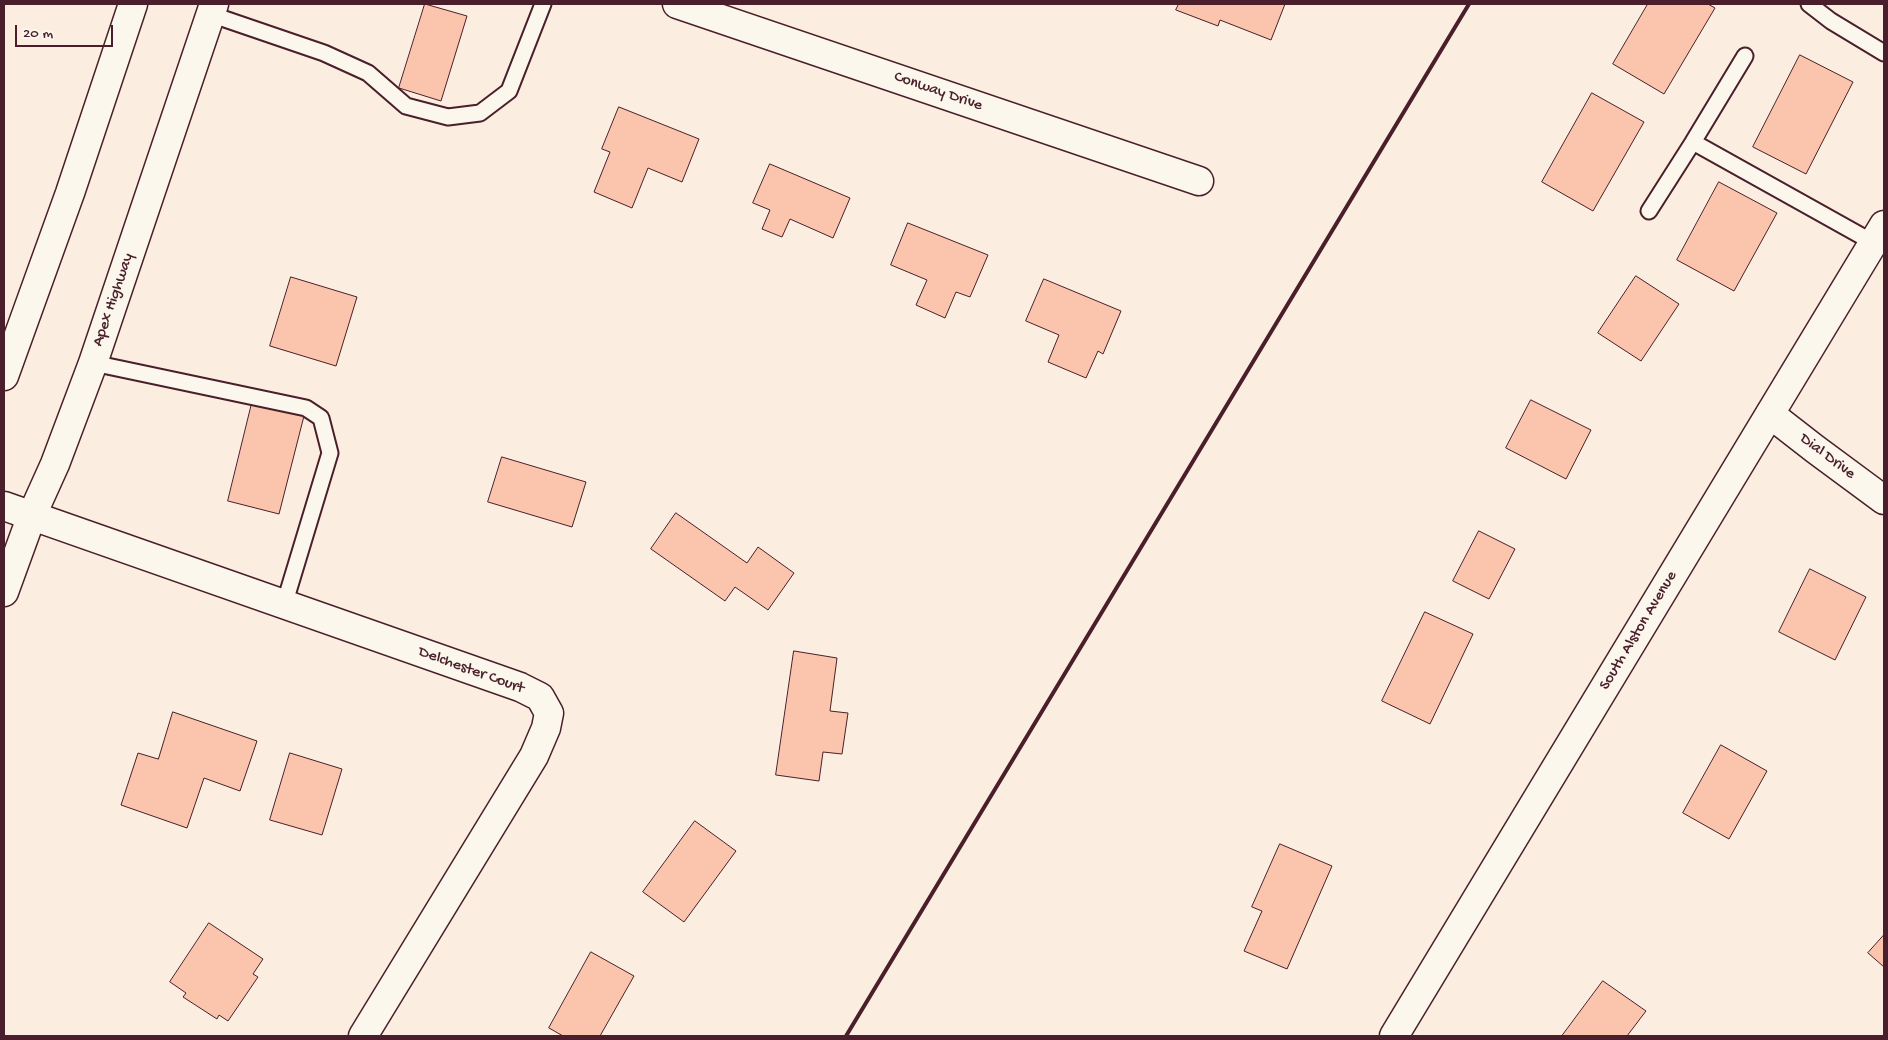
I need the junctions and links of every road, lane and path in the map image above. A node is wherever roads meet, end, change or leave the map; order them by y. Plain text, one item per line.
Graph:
1 (132, 4) edge
2 (543, 4) edge
3 (677, 4) edge
4 (1809, 4) edge
5 (212, 9) edge
6 (1884, 53) edge
7 (1744, 56) dead end
8 (1693, 142) junction
9 (1198, 181) dead end
10 (1648, 211) dead end
11 (1879, 234) edge
12 (92, 363) junction
13 (4, 376) edge
14 (1770, 414) junction
15 (1884, 500) edge
16 (4, 506) edge
17 (32, 515) junction
18 (4, 592) edge
19 (284, 605) junction
20 (363, 1036) edge
21 (1394, 1036) edge

1 - 13 street
2 - 5 lane
3 - 9 street, Conway Drive
4 - 6 lane
5 - 12 street, Apex Highway
7 - 8 lane
8 - 10 lane
8 - 11 lane
11 - 14 street, South Alston Avenue
12 - 17 street, Apex Highway
12 - 19 lane
14 - 15 street, Dial Drive
14 - 21 street, South Alston Avenue
16 - 17 street, Delchester Court
17 - 18 street, Apex Highway
17 - 19 street, Delchester Court
19 - 20 street, Delchester Court

